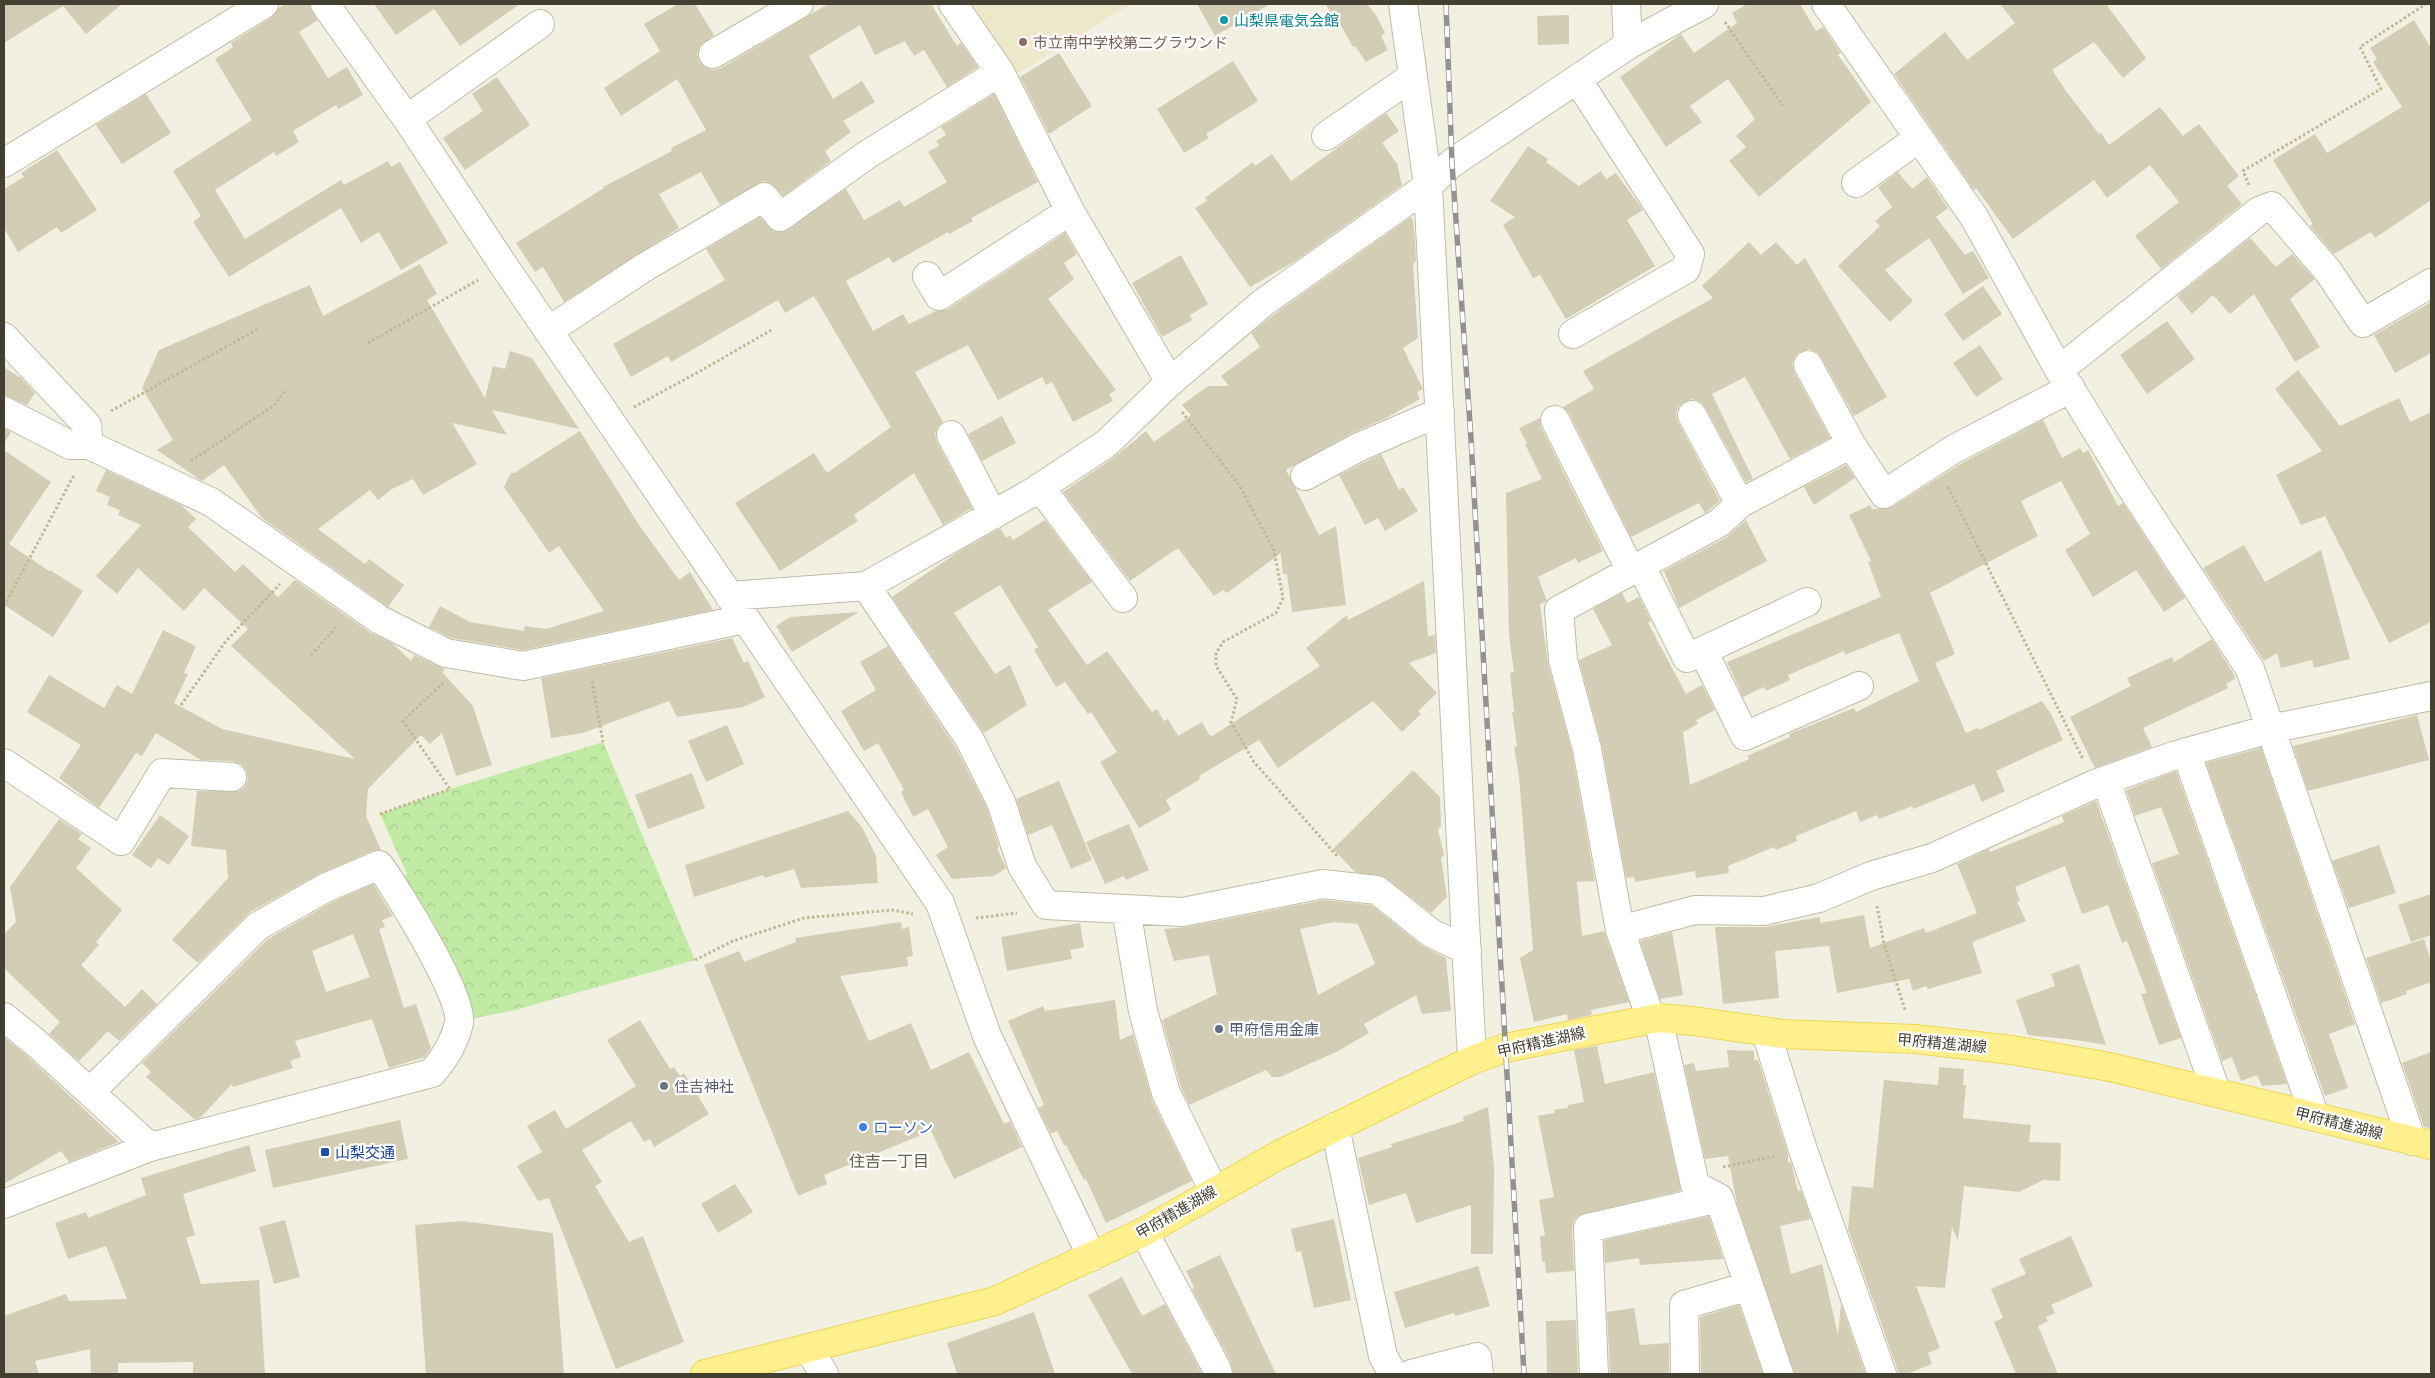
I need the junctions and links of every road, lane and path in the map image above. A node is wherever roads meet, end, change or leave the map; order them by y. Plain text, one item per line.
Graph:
1 (264, 4) edge
2 (325, 4) edge
3 (799, 4) edge
4 (953, 4) edge
5 (1403, 4) edge
6 (1626, 4) edge
7 (1826, 4) edge
8 (2426, 4) edge
9 (1714, 12) edge
10 (540, 24) dead end
11 (1628, 45) junction
12 (713, 54) dead end
13 (1000, 72) junction
14 (1413, 76) junction
15 (1577, 79) junction
16 (1783, 106) dead end
17 (407, 119) junction
18 (1326, 136) dead end
19 (1919, 138) junction
20 (4, 163) edge
21 (1856, 182) dead end
22 (1428, 186) junction
23 (1070, 211) junction
24 (2259, 211) junction
25 (504, 266) junction
26 (927, 276) dead end
27 (2431, 284) edge
28 (773, 328) dead end
29 (258, 329) dead end
30 (548, 331) junction
31 (1573, 334) dead end
32 (4, 337) edge
33 (368, 343) dead end
34 (1808, 365) dead end
35 (2065, 379) junction
36 (1167, 385) junction
37 (287, 389) dead end
38 (4, 411) edge
39 (1440, 412) junction
40 (1692, 415) dead end
41 (609, 420) junction
42 (1554, 420) dead end
43 (88, 435) junction
44 (951, 435) dead end
45 (1851, 444) junction
46 (1935, 462) junction
47 (1305, 476) dead end
48 (164, 480) junction
49 (1040, 487) junction
50 (1740, 504) junction
51 (993, 515) junction
52 (300, 564) junction
53 (1636, 568) junction
54 (866, 586) junction
55 (729, 596) junction
56 (1123, 598) dead end
57 (1807, 602) dead end
58 (357, 604) junction
59 (4, 606) edge
60 (744, 618) junction
61 (1703, 651) junction
62 (587, 652) junction
63 (310, 655) dead end
64 (470, 657) junction
65 (1859, 686) dead end
66 (2431, 696) edge
67 (181, 705) dead end
68 (2270, 729) junction
69 (603, 742) dead end
70 (2186, 752) junction
71 (4, 764) edge
72 (232, 777) dead end
73 (2101, 783) junction
74 (380, 814) dead end
75 (1871, 876) junction
76 (1365, 889) junction
77 (1046, 905) junction
78 (1126, 909) junction
79 (946, 921) junction
80 (1620, 930) junction
81 (1467, 950) junction
82 (695, 960) dead end
83 (4, 1017) edge
84 (1654, 1019) junction
85 (1766, 1032) junction
86 (1915, 1039) junction
87 (1472, 1060) junction
88 (2216, 1091) junction
89 (90, 1092) junction
90 (2315, 1117) junction
91 (1335, 1127) junction
92 (2421, 1143) edge
93 (150, 1147) junction
94 (1803, 1150) junction
95 (1693, 1173) junction
96 (1214, 1191) junction
97 (1718, 1198) junction
98 (4, 1204) edge
99 (1144, 1232) junction
100 (1092, 1257) junction
101 (1749, 1286) junction
102 (809, 1349) junction
103 (706, 1374) edge
104 (824, 1374) edge
105 (1218, 1374) edge
106 (1393, 1374) edge
107 (1411, 1374) edge
108 (1480, 1374) edge
109 (1594, 1374) edge
110 (1686, 1374) edge
111 (1779, 1374) edge
112 (1882, 1374) edge

1 - 20 street
2 - 17 street
3 - 12 street
4 - 13 street
5 - 14 street
6 - 11 street
7 - 19 street
8 - 24 path
9 - 11 street
9 - 16 path
10 - 17 street
11 - 15 street
13 - 23 street
13 - 30 street
14 - 18 street
14 - 22 street
15 - 22 street
15 - 31 street
17 - 25 street
19 - 21 street
19 - 35 street
22 - 36 street
22 - 39 street
23 - 26 street
23 - 36 street
24 - 27 street
24 - 35 street
25 - 30 street
25 - 33 path
28 - 41 path
29 - 43 path
30 - 41 street
32 - 43 street
34 - 45 street
35 - 46 street
35 - 68 street
36 - 49 street
36 - 76 path
37 - 48 path
38 - 43 street
39 - 47 street
39 - 81 street
40 - 50 street
41 - 55 street
42 - 53 street
43 - 48 street
43 - 59 path
44 - 51 street
45 - 46 street
45 - 50 street
46 - 73 path
48 - 52 street
49 - 51 street
49 - 56 street
50 - 53 street
51 - 54 street
52 - 58 street
52 - 67 path
53 - 61 street
53 - 80 street
54 - 55 street
54 - 77 street
55 - 60 street
57 - 61 street
58 - 63 path
58 - 64 street
60 - 62 street
60 - 79 street
61 - 65 street
62 - 64 street
62 - 69 path
64 - 74 path
66 - 68 street
68 - 70 street
68 - 92 street
70 - 73 street
70 - 90 street
71 - 72 street
73 - 75 street
73 - 88 street
75 - 80 street
75 - 86 path
76 - 78 street
76 - 81 street
77 - 78 street
77 - 79 path
78 - 96 street
79 - 82 path
79 - 100 street
80 - 84 street
81 - 87 street
83 - 89 street
84 - 85 main road, 甲府精進湖線
84 - 87 main road, 甲府精進湖線
84 - 95 street
85 - 86 main road, 甲府精進湖線
85 - 94 street
86 - 88 main road, 甲府精進湖線
87 - 91 main road, 甲府精進湖線
88 - 90 main road, 甲府精進湖線
89 - 93 street
89 - 93 street
90 - 92 main road, 甲府精進湖線
91 - 96 main road, 甲府精進湖線
91 - 106 street
93 - 98 street
94 - 95 path
94 - 112 street
95 - 97 street
96 - 99 main road, 甲府精進湖線
97 - 101 street
97 - 109 street
99 - 100 main road, 甲府精進湖線
99 - 105 street
100 - 102 main road, 甲府精進湖線
101 - 110 street
101 - 111 street
102 - 103 main road, 甲府精進湖線
102 - 104 street
107 - 108 street

